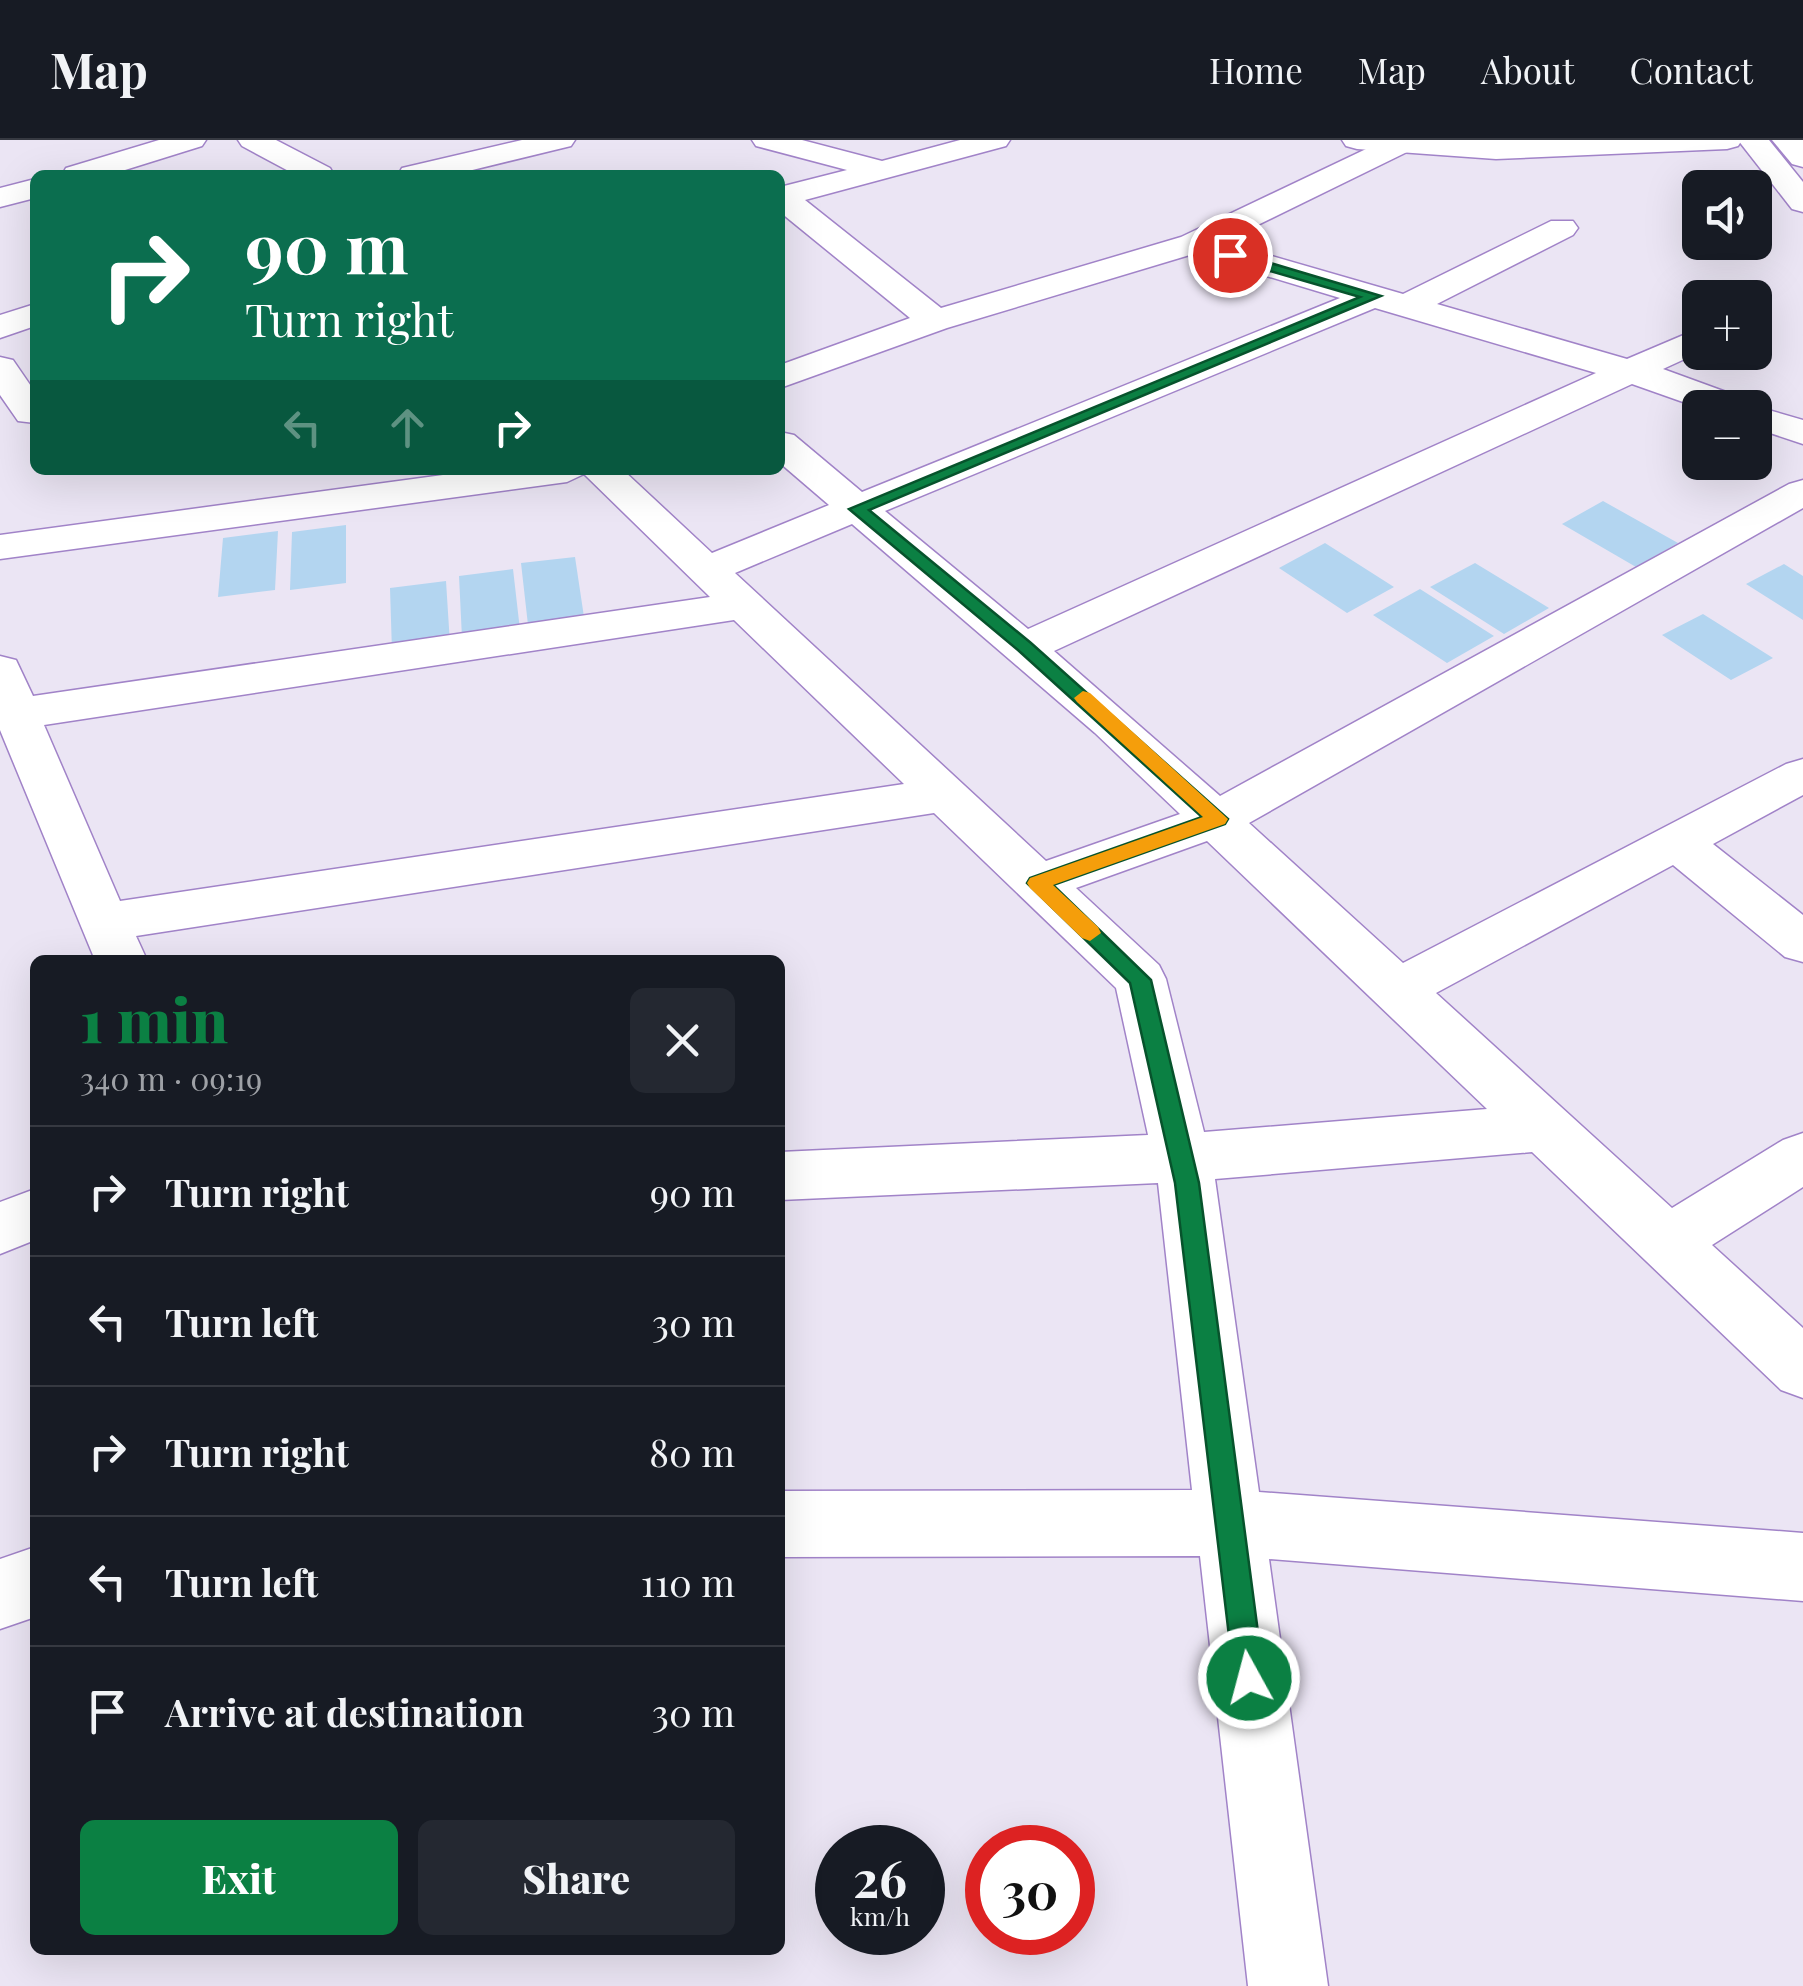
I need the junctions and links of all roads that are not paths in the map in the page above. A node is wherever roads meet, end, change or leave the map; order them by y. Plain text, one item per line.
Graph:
1 (191, 140) edge
2 (252, 140) edge
3 (560, 140) edge
4 (768, 140) edge
5 (996, 140) edge
6 (1358, 140) edge
7 (1538, 140) edge
8 (1726, 140) edge
9 (1753, 140) edge
10 (1787, 140) edge
11 (1398, 143) edge
12 (1619, 148) junction
13 (1803, 158) edge
14 (882, 169) junction
15 (92, 170) edge
16 (309, 170) edge
17 (435, 170) edge
18 (30, 189) edge
19 (785, 196) edge
20 (0, 198) edge
21 (785, 200) edge
22 (1803, 202) edge
23 (1562, 228) dead end
24 (1193, 244) junction
25 (1390, 301) junction
26 (30, 316) edge
27 (934, 322) junction
28 (0, 327) edge
29 (1682, 348) edge
30 (0, 368) edge
31 (1629, 372) junction
32 (785, 375) edge
33 (1682, 390) edge
34 (22, 415) edge
35 (1772, 421) edge
36 (1803, 432) edge
37 (785, 447) edge
38 (530, 475) edge
39 (605, 475) edge
40 (1803, 492) edge
41 (858, 509) junction
42 (0, 547) edge
43 (724, 588) junction
44 (1025, 647) junction
45 (8, 692) edge
46 (1803, 775) edge
47 (941, 796) junction
48 (1218, 819) junction
49 (1677, 842) junction
50 (1037, 883) junction
51 (112, 941) edge
52 (1803, 943) edge
53 (1399, 990) junction
54 (1546, 1126) junction
55 (1803, 1157) edge
56 (1181, 1158) junction
57 (785, 1176) edge
58 (30, 1216) edge
59 (0, 1228) edge
60 (1668, 1242) junction
61 (1803, 1369) edge
62 (785, 1524) edge
63 (1230, 1524) junction
64 (1803, 1567) edge
65 (30, 1584) edge
66 (0, 1594) edge
67 (1288, 1986) edge

1 - 15 main road
2 - 16 main road
3 - 17 main road
4 - 14 main road
5 - 14 main road
6 - 11 main road
7 - 12 main road
8 - 12 main road
9 - 22 main road
10 - 13 main road
11 - 12 main road
11 - 24 main road
14 - 19 main road
18 - 20 main road
21 - 27 main road
23 - 25 main road
24 - 25 main road
24 - 27 main road
25 - 31 main road
25 - 41 main road
26 - 28 main road
27 - 32 main road
29 - 31 main road
30 - 34 main road
31 - 33 main road
31 - 44 main road
35 - 36 main road
37 - 41 main road
38 - 42 main road
39 - 43 main road
40 - 48 main road
41 - 43 main road
41 - 44 main road
43 - 45 main road
43 - 47 main road
44 - 48 main road
45 - 51 main road
46 - 49 main road
47 - 50 main road
47 - 51 main road
48 - 50 main road
48 - 53 main road
49 - 52 main road
49 - 53 main road
50 - 56 main road
53 - 54 main road
54 - 56 main road
54 - 60 main road
55 - 60 main road
56 - 57 main road
56 - 63 main road
58 - 59 main road
60 - 61 main road
62 - 63 main road
63 - 64 main road
63 - 67 main road
65 - 66 main road

